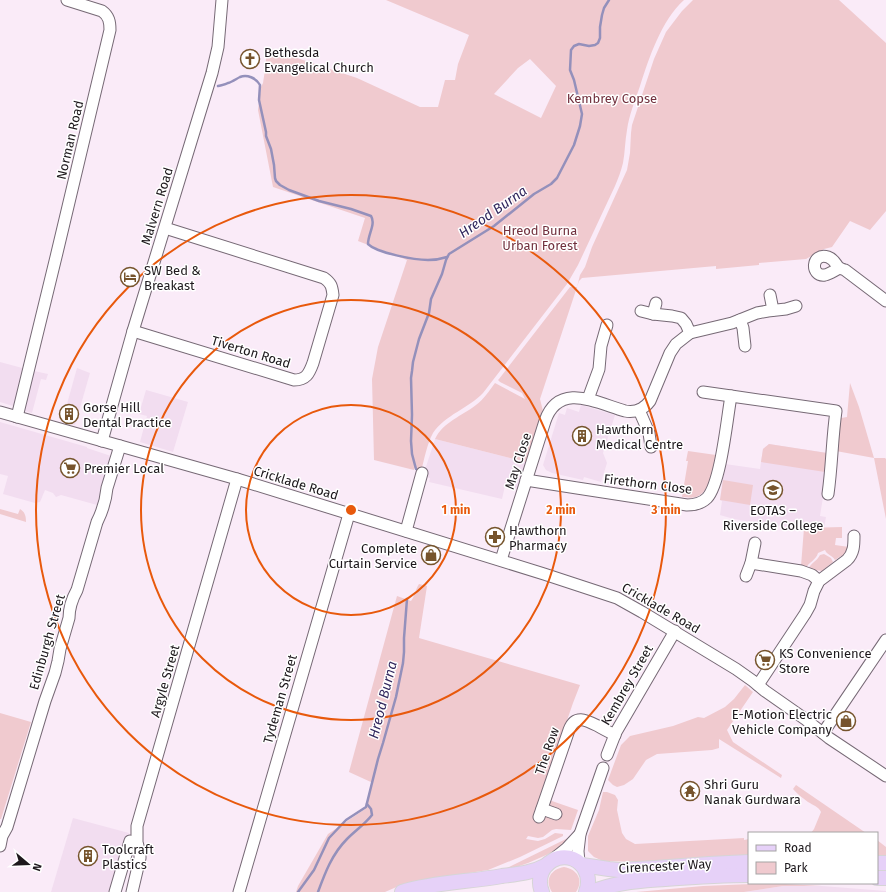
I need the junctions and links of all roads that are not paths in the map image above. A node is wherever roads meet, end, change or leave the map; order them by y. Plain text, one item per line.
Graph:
1 (67, 0) edge
2 (222, 0) edge
3 (166, 228) junction
4 (840, 268) dead end
5 (770, 295) dead end
6 (886, 301) edge
7 (796, 306) dead end
8 (773, 310) junction
9 (641, 311) dead end
10 (740, 320) junction
11 (607, 325) dead end
12 (133, 331) junction
13 (690, 333) junction
14 (745, 346) dead end
15 (703, 392) dead end
16 (731, 396) junction
17 (588, 399) junction
18 (639, 410) junction
19 (0, 412) edge
20 (17, 417) junction
21 (102, 441) junction
22 (653, 441) dead end
23 (120, 446) junction
24 (422, 473) dead end
25 (237, 479) junction
26 (526, 480) junction
27 (828, 494) dead end
28 (349, 514) junction
29 (406, 531) junction
30 (854, 536) dead end
31 (755, 543) dead end
32 (501, 560) junction
33 (752, 563) junction
34 (746, 576) dead end
35 (819, 581) junction
36 (675, 631) junction
37 (886, 640) edge
38 (758, 685) junction
39 (823, 733) junction
40 (615, 735) junction
41 (607, 755) dead end
42 (602, 768) dead end
43 (886, 776) edge
44 (556, 814) dead end
45 (580, 834) junction
46 (130, 841) dead end
47 (0, 846) edge
48 (748, 862) edge
49 (548, 863) junction
50 (580, 864) junction
51 (748, 875) edge
52 (115, 892) edge
53 (132, 892) edge
54 (239, 892) edge
55 (402, 892) edge
56 (542, 892) edge
57 (586, 892) edge
58 (592, 892) edge

1 - 20 street, Norman Road
2 - 3 street, Malvern Road
3 - 12 street, Malvern Road
3 - 12 street, Tiverton Road
4 - 6 street
5 - 8 street
7 - 8 street
8 - 10 street
9 - 13 street
10 - 13 street
10 - 14 street
11 - 17 street
12 - 21 street, Malvern Road
13 - 18 street
15 - 16 street
16 - 26 street, Firethorn Close
16 - 27 street
17 - 18 street, May Close
17 - 26 street, May Close
18 - 22 street
19 - 20 street, Cricklade Road
20 - 21 street, Cricklade Road
21 - 23 street, Cricklade Road
23 - 25 street, Cricklade Road
23 - 47 street, Edinburgh Street
24 - 29 street
25 - 28 street, Cricklade Road
25 - 53 street, Argyle Street
26 - 32 street, May Close
28 - 29 street, Cricklade Road
28 - 54 street, Tydeman Street
29 - 32 street, Cricklade Road
30 - 35 street
31 - 33 street
32 - 36 street, Cricklade Road
33 - 34 street
33 - 35 street
35 - 38 street
36 - 38 street, Cricklade Road
36 - 40 street, Kembrey Street
37 - 39 street
38 - 39 street, Cricklade Road
39 - 43 street, Cricklade Road
40 - 41 street, Kembrey Street
40 - 44 street, The Row
42 - 45 street
45 - 49 street
45 - 50 street
46 - 52 street
48 - 50 main road, Cirencester Way
49 - 50 main road, Cirencester Way
49 - 55 main road
49 - 56 main road
50 - 57 main road
51 - 58 main road, Cirencester Way

